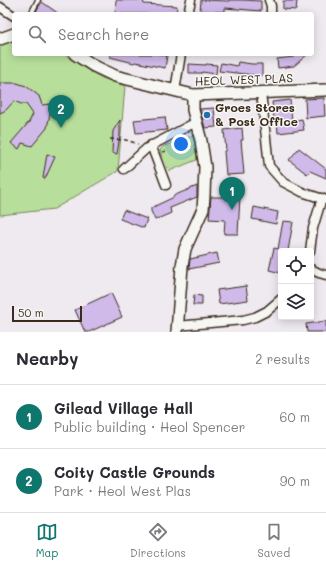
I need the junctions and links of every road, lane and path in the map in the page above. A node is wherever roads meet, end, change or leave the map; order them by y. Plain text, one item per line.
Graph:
1 (38, 0) edge
2 (191, 0) edge
3 (269, 0) edge
4 (0, 7) edge
5 (32, 12) edge
6 (188, 12) edge
7 (271, 12) edge
8 (12, 15) edge
9 (12, 35) edge
10 (0, 39) edge
11 (78, 56) edge
12 (181, 56) edge
13 (326, 90) edge
14 (175, 91) junction
15 (261, 92) junction
16 (193, 95) junction
17 (196, 122) junction
18 (110, 139) dead end
19 (149, 147) junction
20 (124, 168) dead end
21 (166, 185) dead end
22 (324, 199) edge
23 (310, 248) edge
24 (314, 270) edge
25 (326, 275) edge
26 (278, 302) edge
27 (177, 329) edge

1 - 5 lane
2 - 6 street
3 - 7 street
4 - 8 street
9 - 10 street
11 - 14 street, HEOL WEST PLAS
12 - 14 street
13 - 15 street, HEOL WEST PLAS
14 - 16 street, HEOL WEST PLAS
15 - 16 street, HEOL WEST PLAS
15 - 22 street
16 - 17 street
17 - 19 street
17 - 27 street
18 - 19 path
19 - 20 street
19 - 21 street
22 - 23 street
24 - 25 street
26 - 27 street

